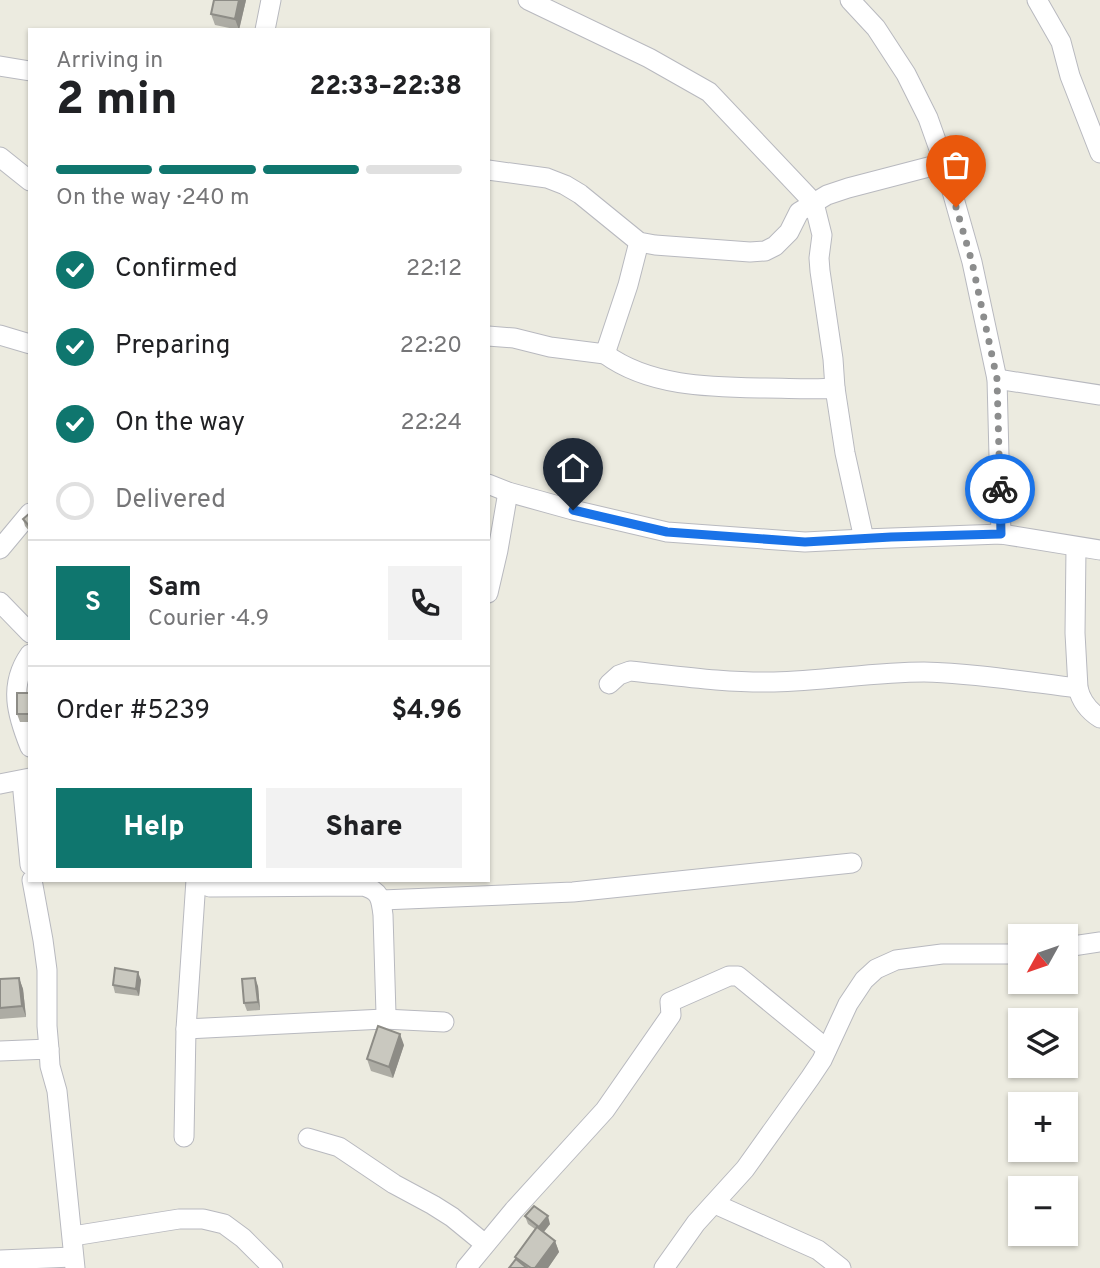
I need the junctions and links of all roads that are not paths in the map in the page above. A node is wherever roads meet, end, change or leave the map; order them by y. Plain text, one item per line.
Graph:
1 (271, 0) edge
2 (528, 0) edge
3 (850, 0) edge
4 (1037, 0) edge
5 (265, 28) edge
6 (0, 66) edge
7 (28, 71) edge
8 (1100, 152) edge
9 (0, 157) edge
10 (944, 163) junction
11 (490, 170) edge
12 (28, 179) edge
13 (814, 203) junction
14 (639, 242) junction
15 (0, 335) edge
16 (490, 336) edge
17 (28, 343) edge
18 (605, 354) junction
19 (997, 379) junction
20 (835, 388) junction
21 (1100, 395) edge
22 (490, 485) edge
23 (508, 492) junction
24 (28, 515) edge
25 (1001, 534) junction
26 (864, 539) junction
27 (1076, 548) junction
28 (0, 549) edge
29 (1100, 550) edge
30 (490, 584) edge
31 (0, 602) edge
32 (28, 631) edge
33 (28, 657) edge
34 (609, 684) dead end
35 (1078, 688) junction
36 (1100, 718) edge
37 (28, 741) edge
38 (26, 780) edge
39 (0, 784) edge
40 (28, 822) edge
41 (852, 863) dead end
42 (32, 882) edge
43 (197, 882) edge
44 (200, 882) edge
45 (374, 889) edge
46 (457, 889) edge
47 (1100, 942) edge
48 (1078, 945) edge
49 (1008, 954) edge
50 (384, 1019) junction
51 (444, 1022) dead end
52 (186, 1029) junction
53 (49, 1049) junction
54 (827, 1049) junction
55 (0, 1051) edge
56 (184, 1137) dead end
57 (308, 1138) dead end
58 (715, 1204) junction
59 (73, 1236) junction
60 (485, 1244) junction
61 (0, 1260) edge
62 (74, 1263) edge
63 (273, 1268) edge
64 (466, 1268) edge
65 (664, 1268) edge
66 (841, 1268) edge

1 - 5 street
2 - 13 street
3 - 10 street
4 - 8 street
6 - 7 street
9 - 12 street
10 - 13 street
10 - 19 street
11 - 14 street
13 - 14 street
13 - 20 street
14 - 18 street
15 - 17 street
16 - 18 street
18 - 20 street
19 - 21 street
19 - 25 street
20 - 26 street
22 - 23 street
23 - 26 street
23 - 30 street
24 - 28 street
25 - 26 street
25 - 27 street
27 - 29 street
27 - 35 street
31 - 32 street
33 - 37 street
34 - 35 street
35 - 36 street
38 - 39 street
38 - 40 street
41 - 46 street
42 - 53 street
43 - 52 street
44 - 45 street
45 - 46 street
45 - 50 street
47 - 48 street
49 - 54 street
50 - 51 street
50 - 52 street
52 - 56 street
53 - 55 street
53 - 59 street
54 - 58 street
54 - 60 street
57 - 60 street
58 - 65 street
58 - 66 street
59 - 62 street
59 - 63 street
60 - 64 street
61 - 62 street

